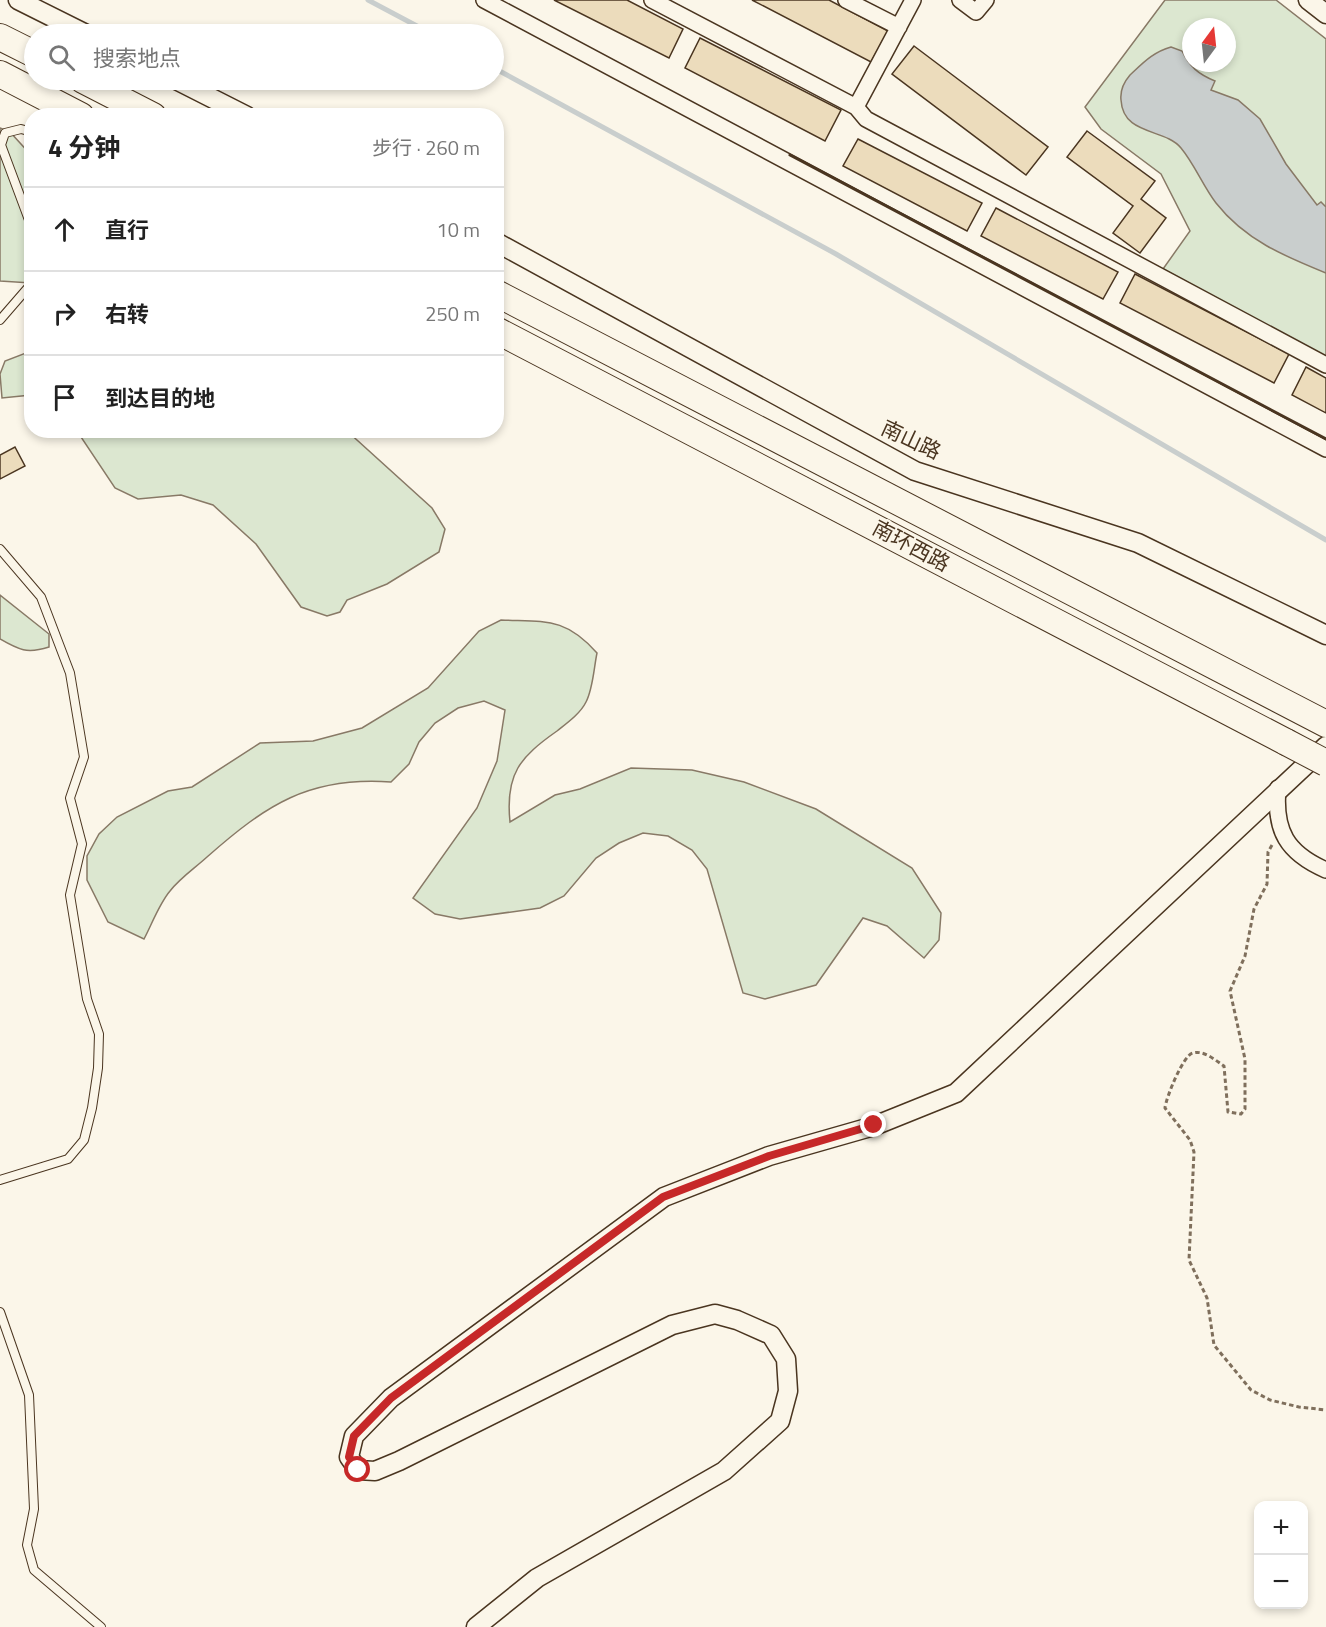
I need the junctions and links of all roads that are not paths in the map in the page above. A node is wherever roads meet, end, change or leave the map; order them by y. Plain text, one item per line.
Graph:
1 (18, 0) edge
2 (484, 0) edge
3 (652, 0) edge
4 (846, 0) edge
5 (913, 0) edge
6 (960, 0) edge
7 (986, 0) edge
8 (1308, 0) edge
9 (1326, 14) edge
10 (66, 24) edge
11 (899, 27) junction
12 (0, 37) edge
13 (24, 49) edge
14 (0, 74) edge
15 (24, 86) edge
16 (31, 90) edge
17 (102, 90) edge
18 (196, 90) edge
19 (856, 107) junction
20 (66, 108) edge
21 (137, 108) edge
22 (231, 108) edge
23 (24, 130) edge
24 (24, 207) edge
25 (504, 246) edge
26 (24, 292) edge
27 (504, 297) edge
28 (0, 320) edge
29 (504, 334) edge
30 (1326, 365) edge
31 (1326, 449) edge
32 (0, 549) edge
33 (1326, 635) edge
34 (1320, 721) edge
35 (1326, 746) edge
36 (1326, 763) edge
37 (1278, 788) junction
38 (1326, 870) edge
39 (0, 1180) edge
40 (0, 1312) edge
41 (101, 1627) edge
42 (476, 1627) edge

1 - 10 street
2 - 31 street
3 - 19 street
4 - 11 street
5 - 11 street
6 - 7 street
8 - 9 street
11 - 19 street
12 - 13 highway
14 - 15 highway
16 - 20 highway
17 - 21 highway
18 - 22 street
19 - 30 street
23 - 24 lane
25 - 33 street, 南山路
26 - 28 lane
27 - 34 highway, 南环西路
29 - 36 highway, 南环西路, bridge
32 - 39 lane
35 - 37 street
37 - 38 street
37 - 42 street
40 - 41 lane

